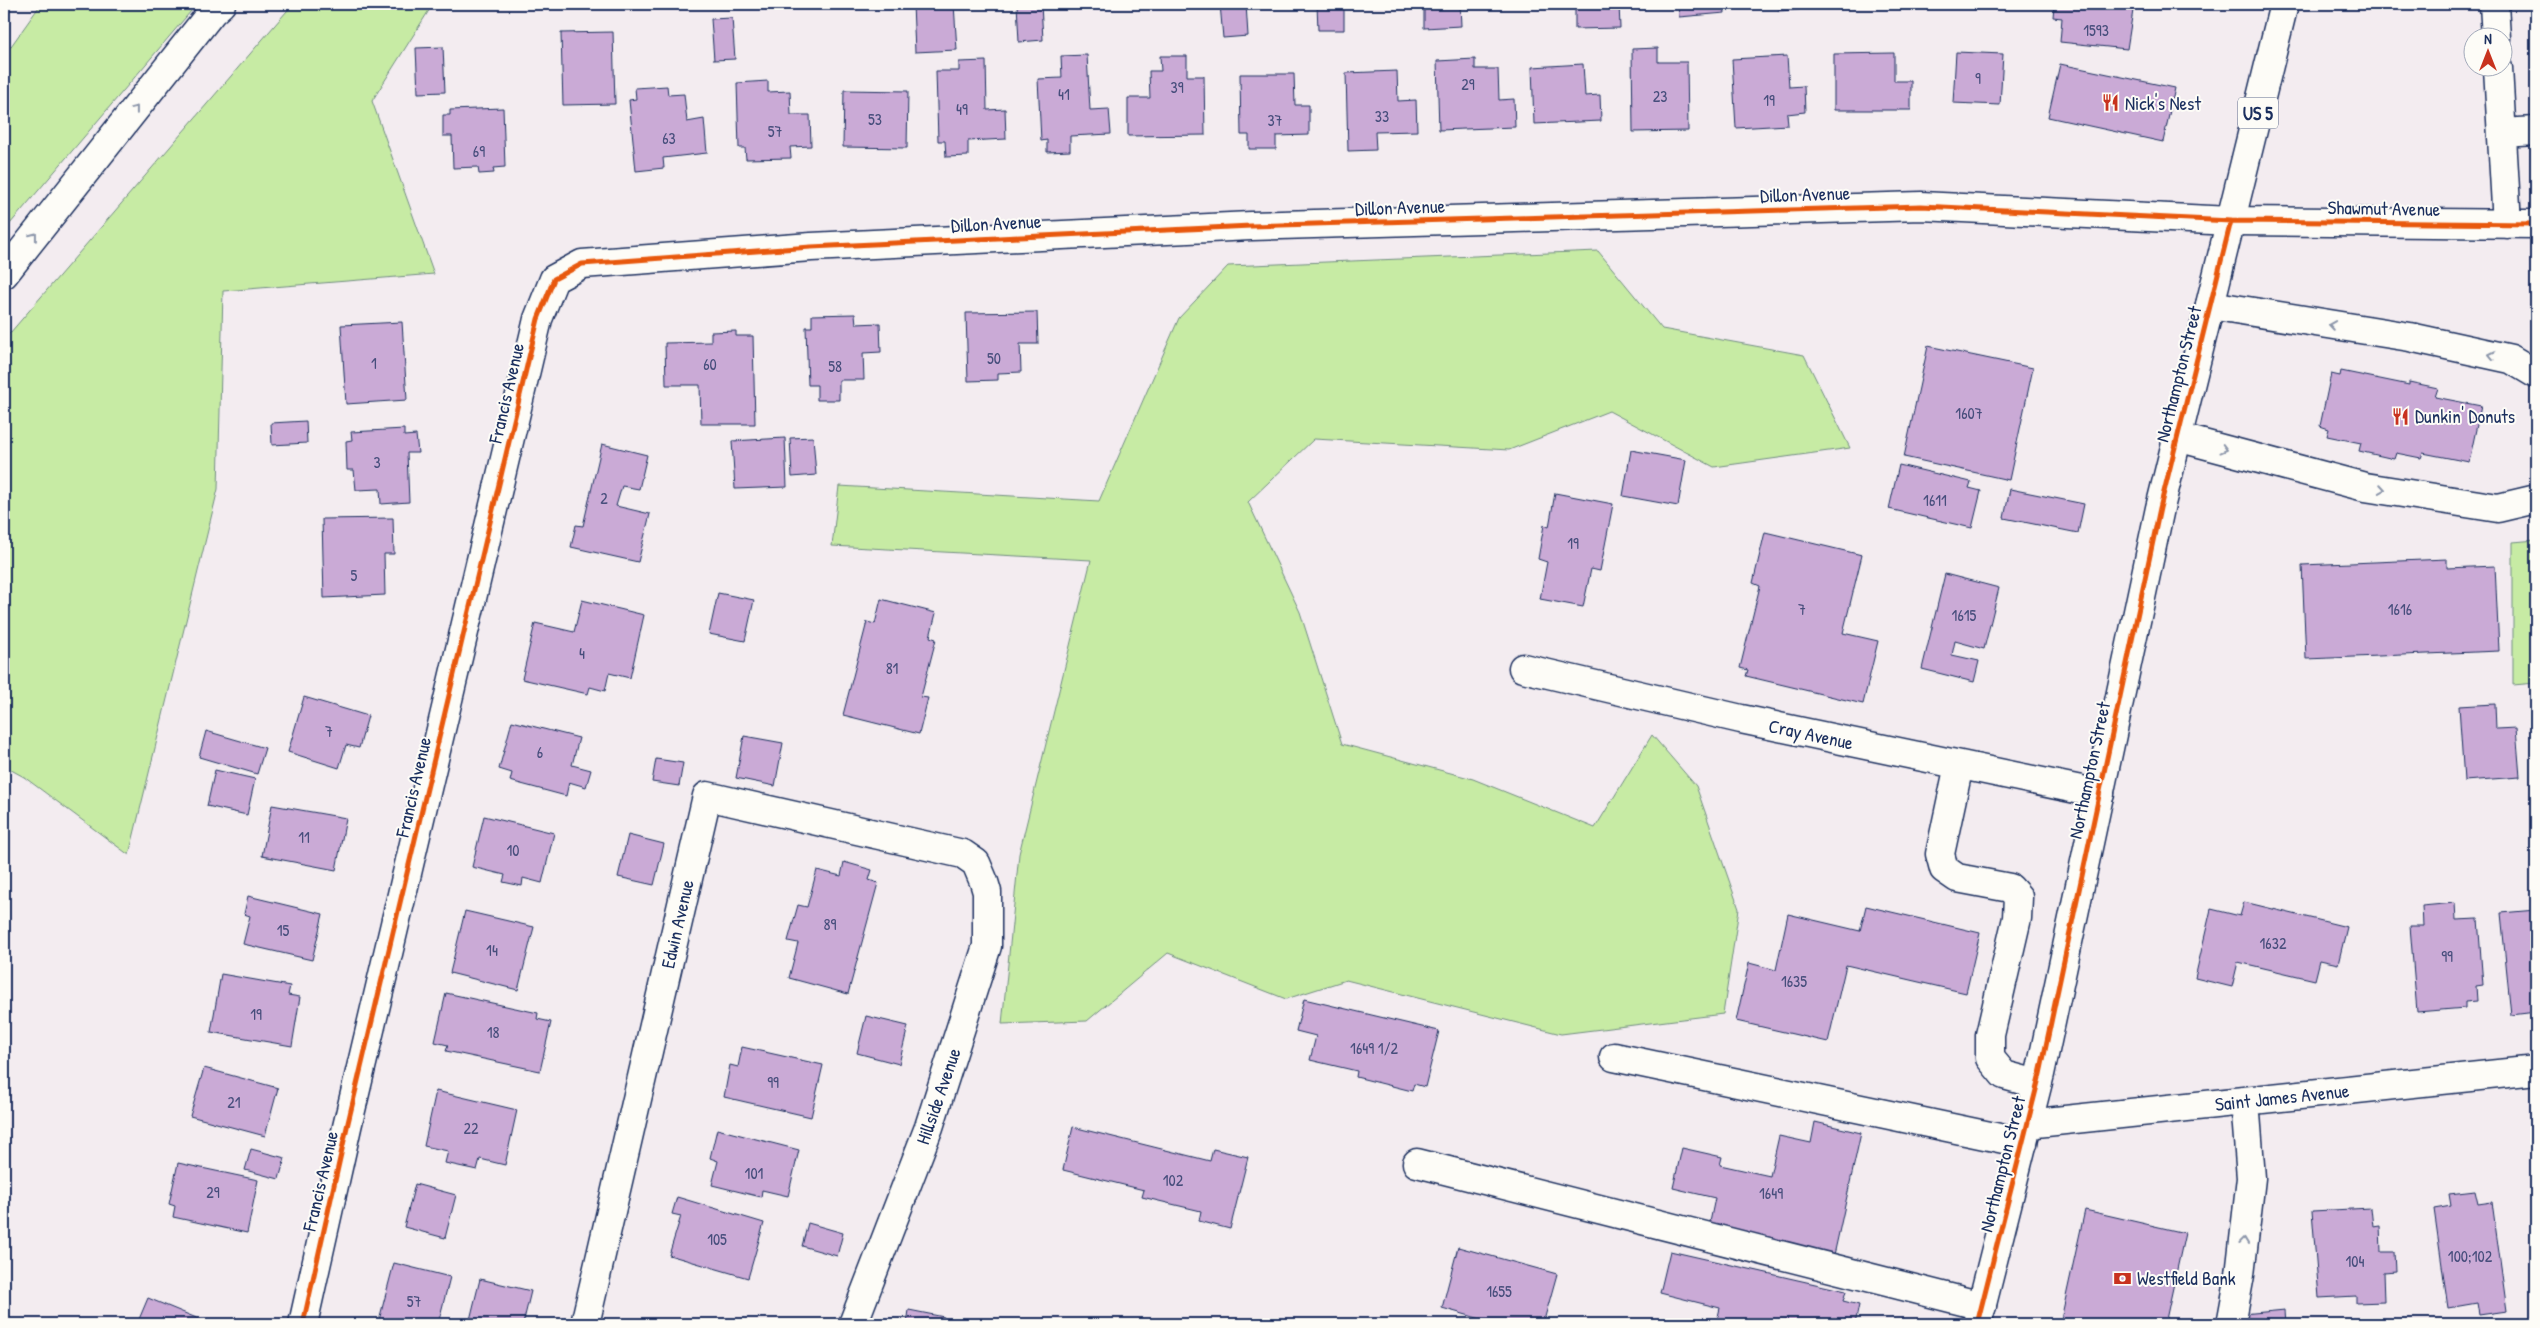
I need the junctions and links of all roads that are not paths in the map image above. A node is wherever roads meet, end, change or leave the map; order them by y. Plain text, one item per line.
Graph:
1 (221, 4) edge
2 (2284, 4) edge
3 (2494, 4) edge
4 (2495, 28) edge
5 (2499, 78) edge
6 (2536, 131) edge
7 (2502, 133) junction
8 (2231, 221) junction
9 (2507, 224) junction
10 (2536, 224) edge
11 (573, 269) joint
12 (4, 274) edge
13 (2210, 305) junction
14 (2536, 374) edge
15 (2177, 437) junction
16 (2536, 499) edge
17 (1523, 668) dead end
18 (1959, 765) junction
19 (2100, 794) junction
20 (976, 863) joint
21 (1614, 1057) dead end
22 (2536, 1070) edge
23 (2038, 1084) junction
24 (2245, 1101) junction
25 (2025, 1133) junction
26 (1417, 1163) dead end
27 (1980, 1315) edge
28 (303, 1324) edge
29 (585, 1324) edge
30 (853, 1324) edge
31 (2232, 1324) edge

12 -> 1 main road
2 - 8 main road, Northampton Street / US 5
3 - 4 main road
5 - 7 main road
6 - 7 main road
7 - 9 main road
8 - 9 main road, Shawmut Avenue
8 - 11 main road, Dillon Avenue
8 - 13 main road, Northampton Street / US 5
9 - 10 main road, Shawmut Avenue
11 - 28 main road, Francis Avenue
14 -> 13 main road
13 - 15 main road, Northampton Street / US 5
15 -> 16 main road
15 - 19 main road, Northampton Street / US 5
17 - 18 main road, Cray Avenue
18 - 19 main road, Cray Avenue
18 - 23 main road
19 - 23 main road, Northampton Street / US 5
20 - 29 main road, Edwin Avenue
20 - 30 main road, Hillside Avenue
21 - 25 main road, Saint James Avenue
22 - 24 main road, Saint James Avenue
23 - 25 main road, Northampton Street / US 5
24 - 25 main road, Saint James Avenue
31 -> 24 main road
25 - 27 main road, Northampton Street / US 5
26 - 27 main road

